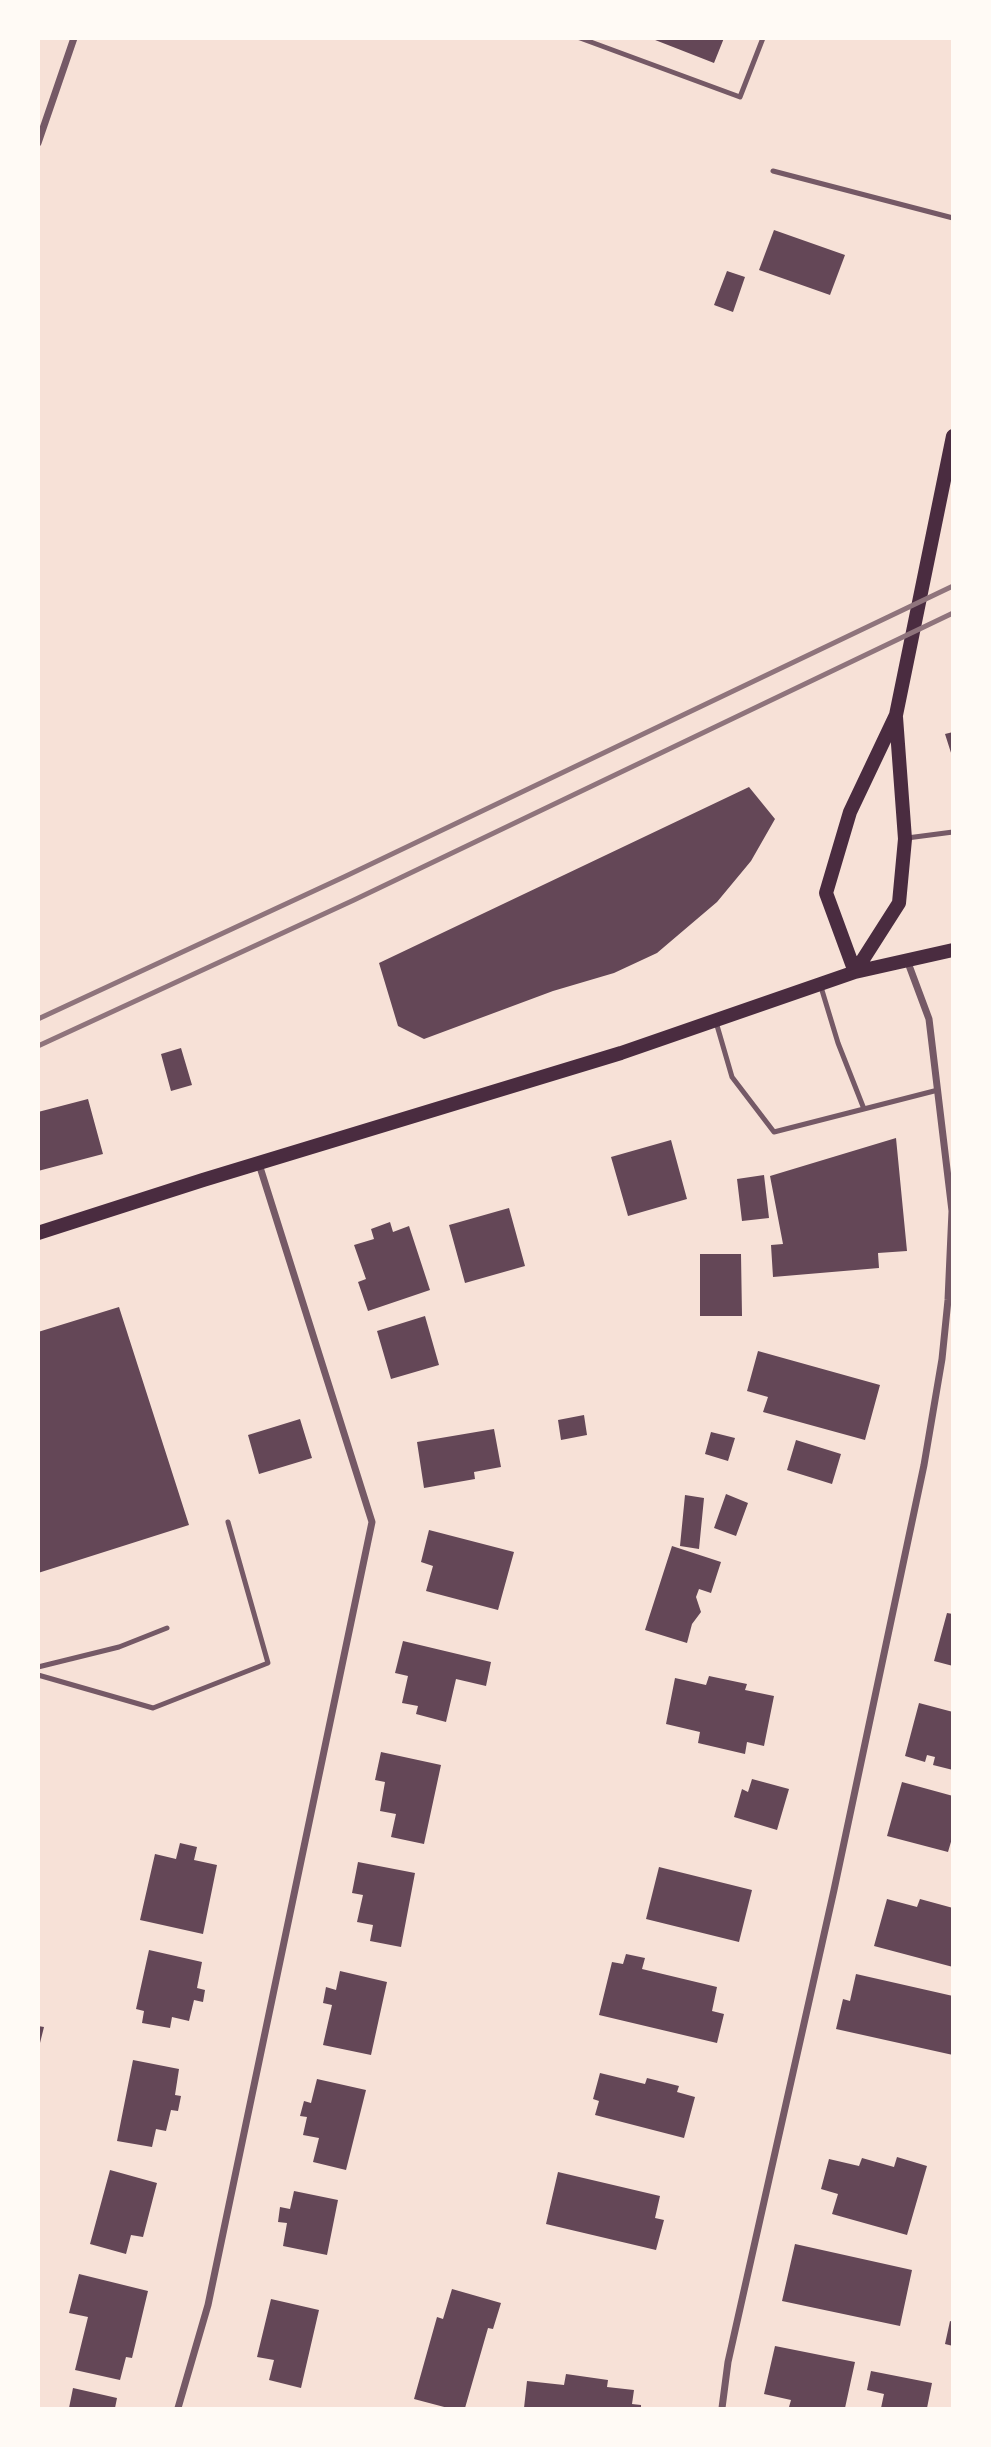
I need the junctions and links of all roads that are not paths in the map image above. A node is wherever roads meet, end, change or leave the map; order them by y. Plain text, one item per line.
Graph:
1 (74, 38) edge
2 (580, 38) edge
3 (763, 38) edge
4 (38, 143) edge
5 (774, 172) dead end
6 (953, 218) edge
7 (953, 436) edge
8 (896, 715) junction
9 (953, 832) edge
10 (905, 839) junction
11 (953, 950) edge
12 (907, 960) junction
13 (855, 972) junction
14 (820, 984) junction
15 (715, 1019) junction
16 (938, 1090) junction
17 (864, 1109) junction
18 (259, 1164) junction
19 (38, 1233) edge
20 (228, 1522) dead end
21 (167, 1628) dead end
22 (38, 1667) edge
23 (38, 1675) edge
24 (178, 2409) edge
25 (722, 2409) edge

1 - 4 street
2 - 3 lane
5 - 6 lane
7 - 8 main road
8 - 10 main road
8 - 13 main road
9 - 10 lane
10 - 13 main road
11 - 12 main road
12 - 13 main road
12 - 16 street
13 - 14 main road
14 - 15 main road
14 - 17 lane
15 - 17 lane
15 - 18 main road
16 - 17 lane
16 - 25 street
18 - 19 main road
18 - 24 street
20 - 23 lane
21 - 22 lane

